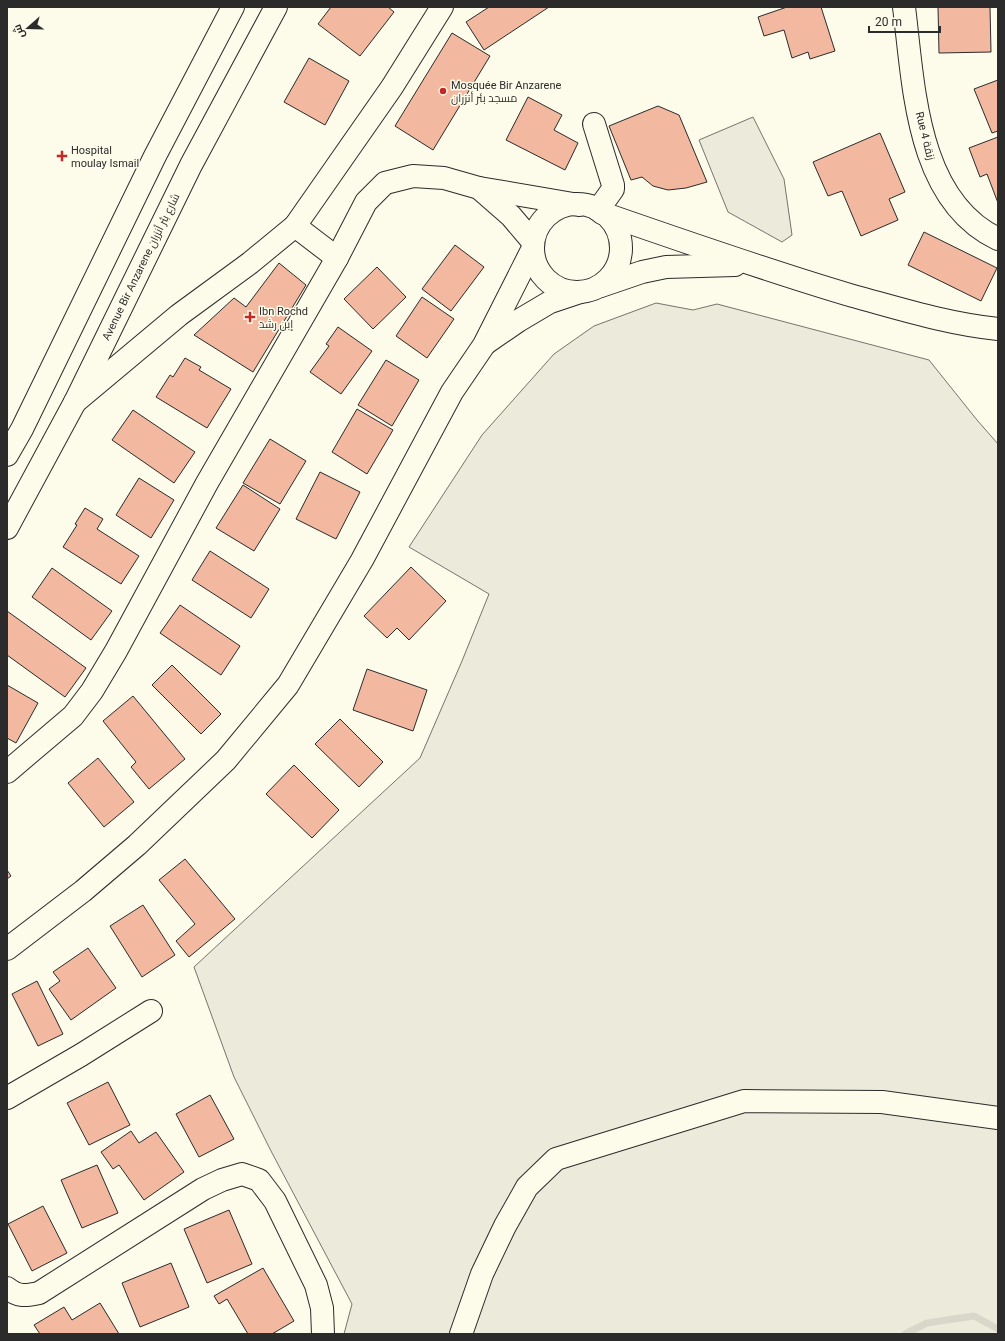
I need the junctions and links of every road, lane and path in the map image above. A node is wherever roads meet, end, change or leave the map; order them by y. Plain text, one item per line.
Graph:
1 (233, 7) edge
2 (276, 7) edge
3 (442, 7) edge
4 (904, 7) edge
5 (594, 124) dead end
6 (479, 188) junction
7 (593, 209) junction
8 (295, 226) junction
9 (998, 239) edge
10 (533, 245) junction
11 (337, 258) junction
12 (749, 264) junction
13 (587, 290) junction
14 (998, 329) edge
15 (484, 345) junction
16 (75, 402) junction
17 (7, 455) edge
18 (7, 528) edge
19 (7, 772) edge
20 (7, 949) edge
21 (151, 1011) dead end
22 (7, 1098) edge
23 (998, 1118) edge
24 (7, 1288) edge
25 (322, 1333) edge
26 (461, 1334) edge

1 - 17 street
2 - 16 street, Avenue Bir Anzarene شارع بئر أنزران
3 - 8 street
4 - 9 street, Rue 4 زنقة
5 - 7 street
6 - 7 street
6 - 10 street
6 - 11 street
7 - 10 street
7 - 12 street
7 - 13 street
8 - 11 street
8 - 16 street
10 - 13 street
10 - 15 street
11 - 19 street
12 - 13 street
12 - 14 street
13 - 15 street
15 - 20 street
16 - 18 street, Avenue Bir Anzarene شارع بئر أنزران
21 - 22 street
23 - 26 street
24 - 25 street

